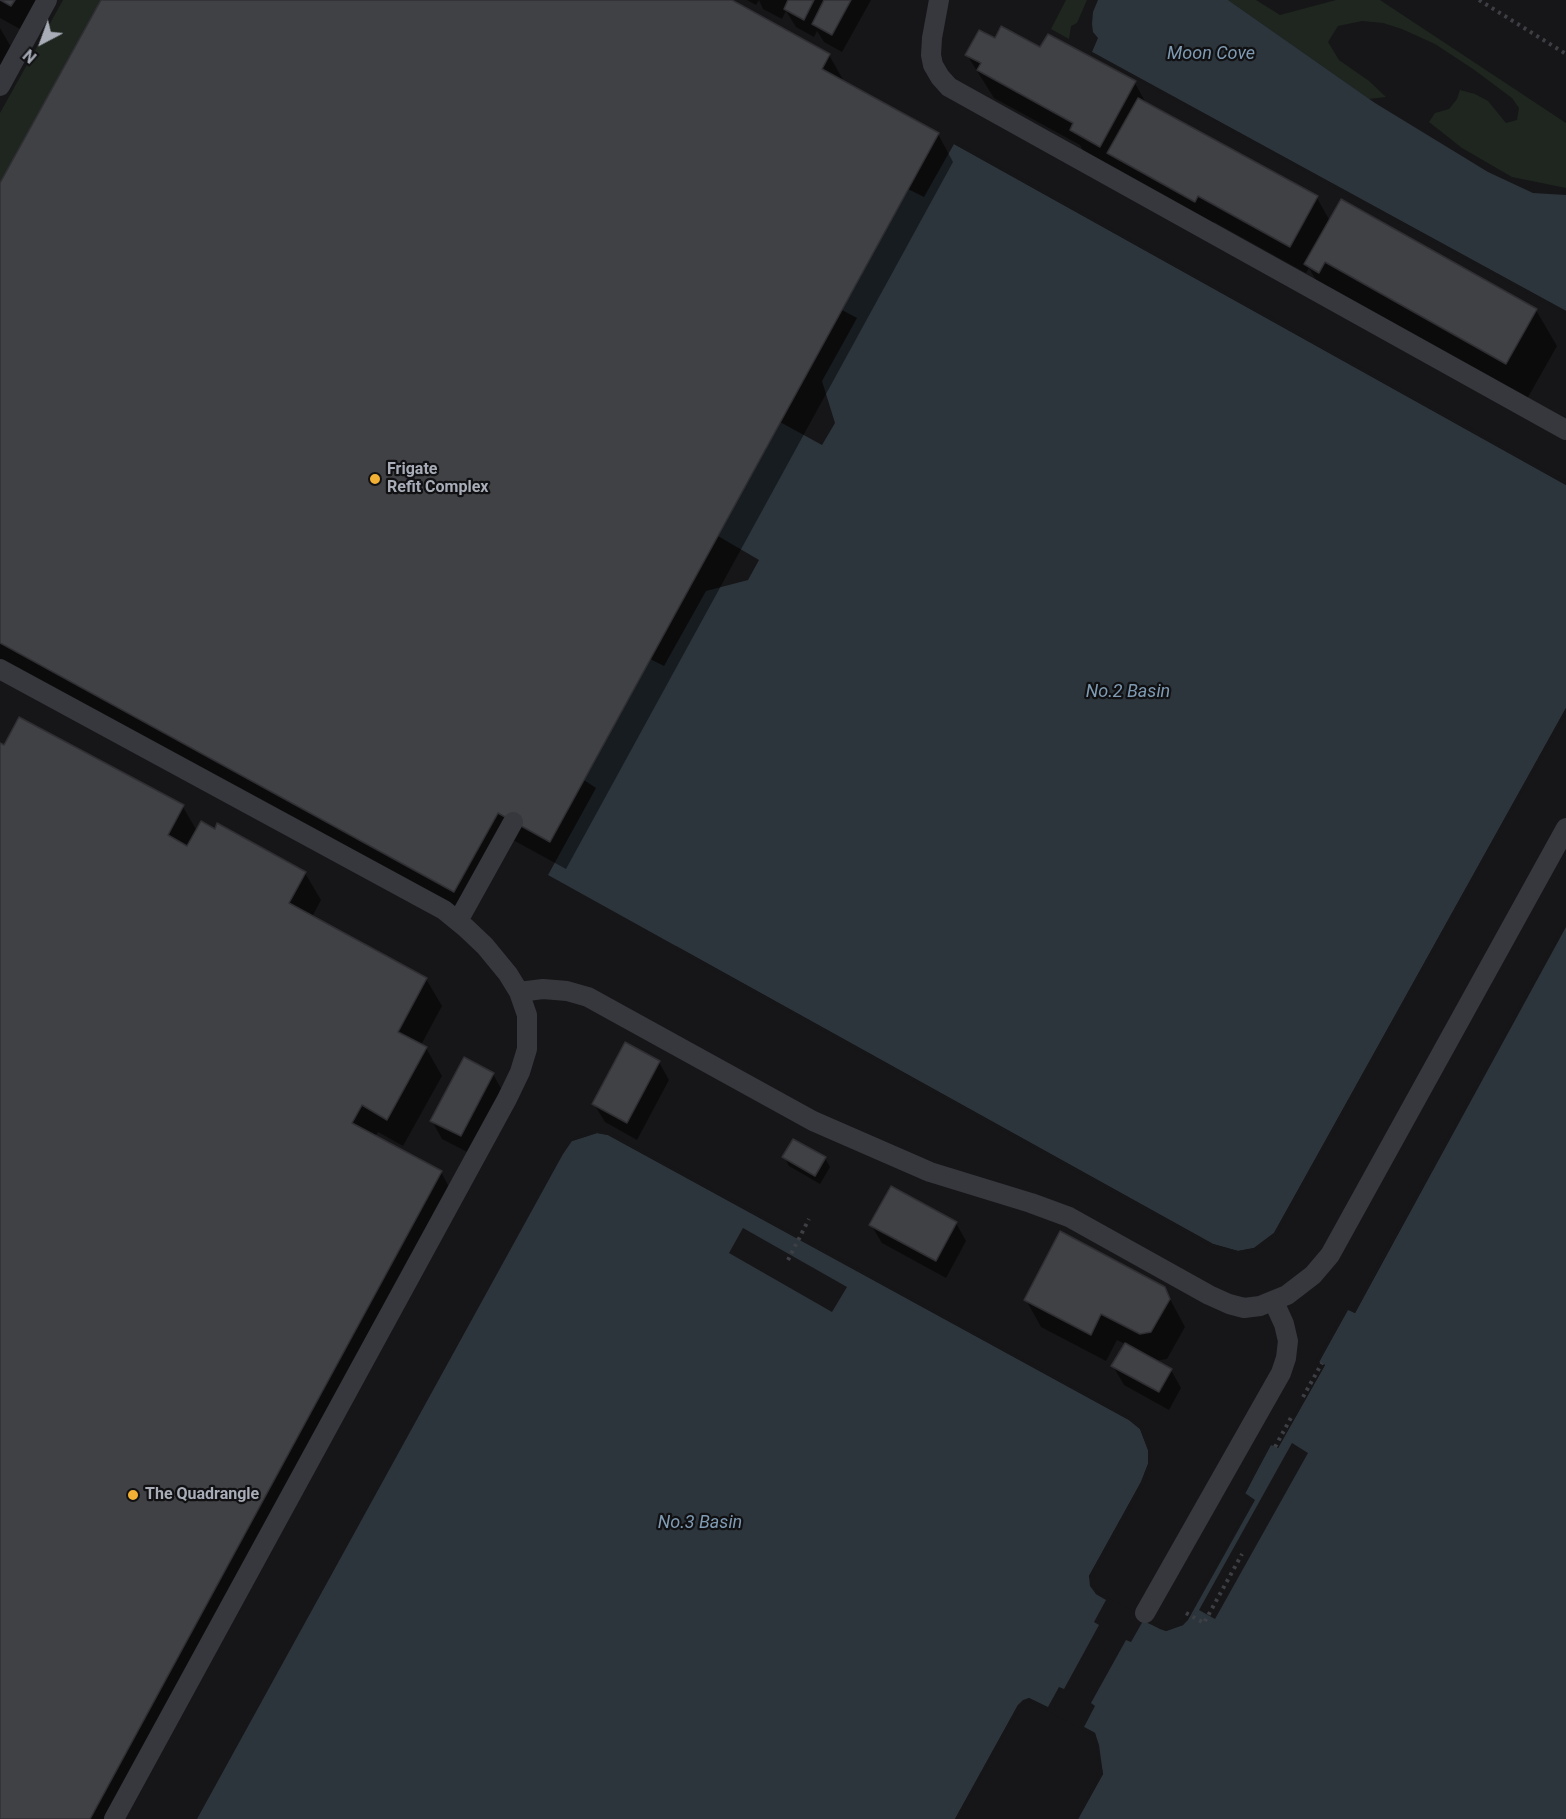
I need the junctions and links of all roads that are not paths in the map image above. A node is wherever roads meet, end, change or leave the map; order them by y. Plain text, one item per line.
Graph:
1 (47, 0) edge
2 (939, 0) edge
3 (0, 86) edge
4 (1566, 430) edge
5 (0, 669) edge
6 (513, 822) dead end
7 (1566, 828) edge
8 (458, 921) junction
9 (519, 992) junction
10 (1274, 1302) junction
11 (1145, 1613) dead end
12 (114, 1819) edge

1 - 3 lane
2 - 4 lane
5 - 8 lane
6 - 8 lane
7 - 10 lane
8 - 9 lane
9 - 10 lane
9 - 12 lane
10 - 11 lane

